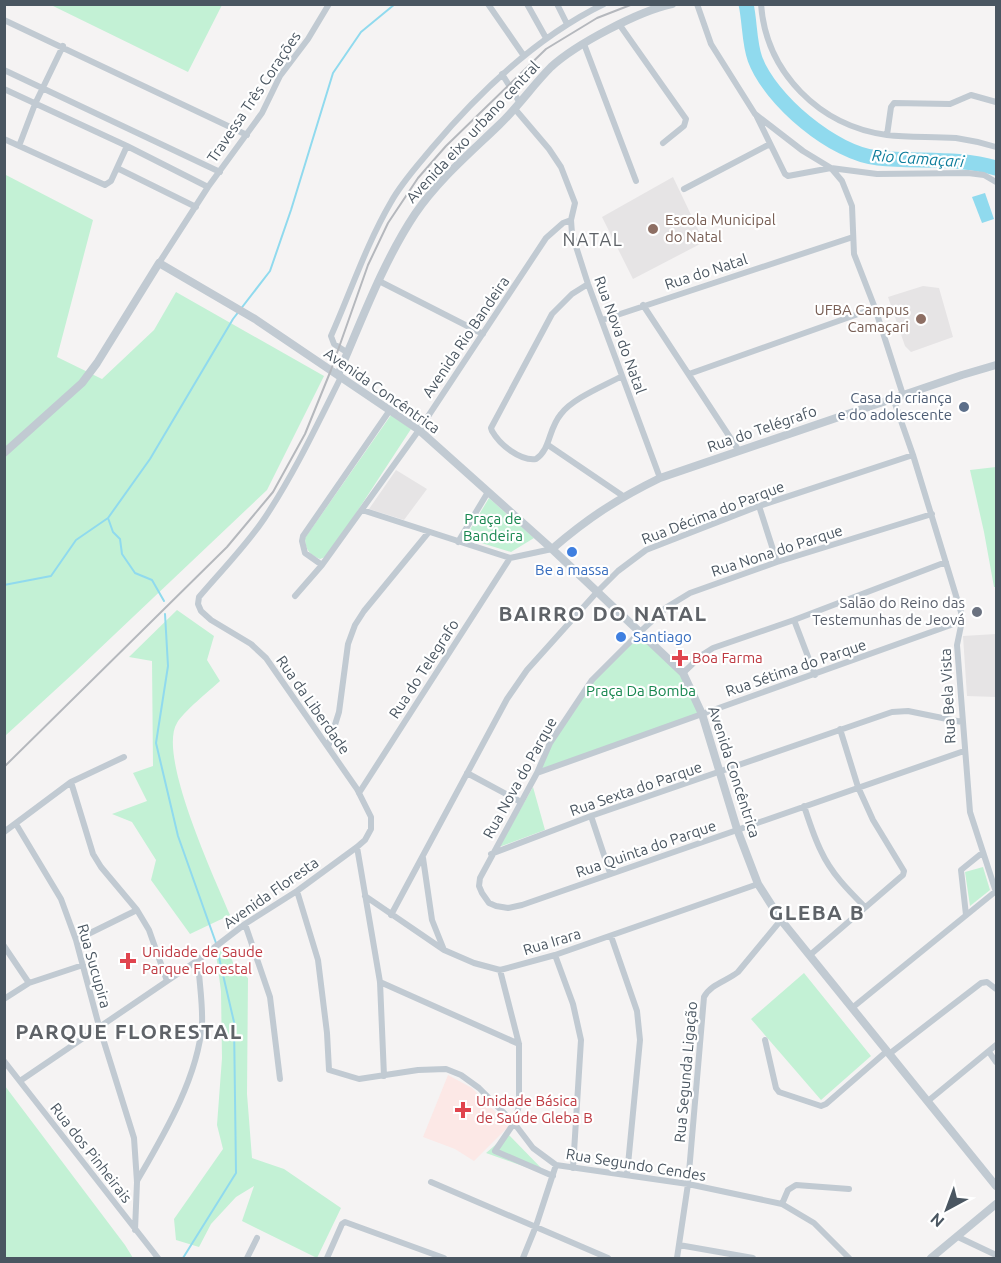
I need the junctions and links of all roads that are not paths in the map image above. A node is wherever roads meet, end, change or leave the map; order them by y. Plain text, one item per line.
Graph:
1 (329, 4) edge
2 (488, 4) edge
3 (527, 4) edge
4 (557, 4) edge
5 (604, 4) edge
6 (672, 4) edge
7 (697, 4) edge
8 (761, 4) edge
9 (4, 20) edge
10 (567, 24) junction
11 (619, 24) junction
12 (546, 38) junction
13 (584, 44) junction
14 (63, 46) junction
15 (524, 56) junction
16 (4, 70) edge
17 (502, 74) junction
18 (43, 88) junction
19 (4, 90) edge
20 (996, 102) edge
21 (35, 104) junction
22 (518, 106) junction
23 (755, 114) junction
24 (247, 135) junction
25 (887, 135) junction
26 (4, 139) edge
27 (663, 143) dead end
28 (770, 144) junction
29 (19, 146) junction
30 (127, 146) junction
31 (996, 147) edge
32 (117, 168) junction
33 (831, 168) junction
34 (220, 172) junction
35 (636, 181) dead end
36 (996, 182) edge
37 (208, 187) junction
38 (684, 189) dead end
39 (196, 207) junction
40 (571, 220) junction
41 (853, 237) junction
42 (159, 263) junction
43 (379, 281) junction
44 (588, 284) junction
45 (643, 305) junction
46 (875, 308) junction
47 (602, 320) junction
48 (483, 334) junction
49 (348, 353) junction
50 (996, 365) edge
51 (689, 374) junction
52 (340, 376) junction
53 (622, 376) junction
54 (903, 395) junction
55 (893, 398) junction
56 (390, 410) junction
57 (419, 430) junction
58 (548, 445) junction
59 (739, 451) junction
60 (4, 453) edge
61 (913, 455) junction
62 (660, 478) junction
63 (488, 492) junction
64 (623, 496) junction
65 (759, 506) junction
66 (362, 510) junction
67 (932, 514) junction
68 (428, 532) junction
69 (458, 542) junction
70 (552, 549) junction
71 (510, 558) junction
72 (777, 562) junction
73 (946, 562) junction
74 (322, 565) junction
75 (597, 592) junction
76 (295, 596) dead end
77 (794, 620) junction
78 (962, 621) junction
79 (640, 632) junction
80 (683, 672) junction
81 (815, 675) junction
82 (702, 714) junction
83 (962, 722) junction
84 (840, 729) junction
85 (327, 747) junction
86 (964, 751) junction
87 (124, 757) dead end
88 (720, 772) junction
89 (467, 773) junction
90 (537, 773) junction
91 (71, 782) junction
92 (858, 787) junction
93 (359, 793) junction
94 (520, 802) junction
95 (804, 806) junction
96 (591, 816) junction
97 (16, 824) junction
98 (737, 829) junction
99 (4, 832) edge
100 (357, 847) junction
101 (982, 853) junction
102 (491, 854) junction
103 (423, 856) junction
104 (610, 873) junction
105 (758, 884) junction
106 (297, 891) junction
107 (996, 892) edge
108 (365, 896) junction
109 (865, 907) junction
110 (137, 910) junction
111 (390, 915) junction
112 (966, 915) junction
113 (781, 920) junction
114 (245, 924) junction
115 (611, 936) junction
116 (76, 940) junction
117 (4, 946) edge
118 (444, 950) junction
119 (555, 955) junction
120 (810, 955) junction
121 (200, 959) junction
122 (83, 965) junction
123 (500, 970) junction
124 (167, 981) junction
125 (380, 982) junction
126 (29, 983) junction
127 (996, 989) edge
128 (4, 999) edge
129 (852, 1008) junction
130 (99, 1026) junction
131 (765, 1040) dead end
132 (519, 1044) junction
133 (996, 1045) edge
134 (989, 1052) junction
135 (888, 1053) junction
136 (4, 1061) edge
137 (996, 1062) edge
138 (384, 1076) junction
139 (280, 1079) dead end
140 (20, 1081) junction
141 (928, 1101) junction
142 (514, 1124) junction
143 (556, 1165) junction
144 (573, 1167) junction
145 (627, 1175) junction
146 (553, 1176) junction
147 (137, 1182) junction
148 (431, 1182) dead end
149 (995, 1182) edge
150 (688, 1184) junction
151 (849, 1189) dead end
152 (782, 1204) junction
153 (994, 1207) edge
154 (536, 1226) junction
155 (135, 1230) junction
156 (958, 1237) junction
157 (257, 1238) dead end
158 (679, 1245) junction
159 (996, 1255) edge
160 (158, 1258) edge
161 (248, 1258) edge
162 (327, 1258) edge
163 (444, 1258) edge
164 (523, 1258) edge
165 (608, 1258) edge
166 (677, 1258) edge
167 (753, 1258) edge
168 (849, 1258) edge
169 (931, 1258) edge

1 - 24 street, Travessa Três Corações
2 - 15 street
3 - 12 street
4 - 10 street
5 - 10 street
6 - 11 street
7 - 23 street
8 - 25 street
9 - 14 street
10 - 12 street
11 - 13 street
11 - 27 street
12 - 15 street
13 - 22 street, Avenida eixo urbano central
13 - 35 street
14 - 18 street
14 - 24 street
15 - 17 street
16 - 18 street
17 - 22 street, Rua Nova do Natal
17 - 49 street
18 - 21 street
18 - 34 street
19 - 21 street
20 - 25 street
21 - 29 street
21 - 30 street
22 - 40 street, Rua Nova do Natal
22 - 43 street, Avenida eixo urbano central
23 - 28 street
23 - 33 street
24 - 34 street, Travessa Três Corações
25 - 31 street
26 - 29 street
28 - 33 street
28 - 38 street
29 - 32 street
30 - 32 street
30 - 37 street
32 - 39 street
33 - 36 street
33 - 41 street
34 - 37 street, Travessa Três Corações
37 - 39 street, Travessa Três Corações
39 - 42 street, Travessa Três Corações
40 - 44 street, Rua Nova do Natal
40 - 48 street, Avenida Rio Bandeira
41 - 45 street, Rua do Natal
41 - 46 street
42 - 52 street, Avenida Concêntrica
42 - 60 street
43 - 48 street
43 - 49 street, Avenida eixo urbano central
44 - 47 street, Rua Nova do Natal
44 - 58 street
45 - 47 street, Rua do Natal
45 - 51 street
46 - 51 street
46 - 54 street
47 - 53 street, Rua Nova do Natal
48 - 57 street, Avenida Rio Bandeira
49 - 52 street, Avenida eixo urbano central
50 - 54 street, Rua do Telégrafo
51 - 59 street
52 - 56 street, Avenida Concêntrica
52 - 85 street, Rua da Liberdade
53 - 58 street
53 - 62 street, Rua Nova do Natal
54 - 55 street, Rua do Telégrafo
55 - 59 street, Rua do Telégrafo
55 - 61 street, Rua Bela Vista
56 - 57 street, Avenida Concêntrica
56 - 74 street
57 - 63 street, Avenida Concêntrica
57 - 66 street, Avenida Rio Bandeira
58 - 64 street
59 - 62 street, Rua do Telégrafo
61 - 65 street, Rua Décima do Parque
61 - 67 street, Rua Bela Vista
62 - 64 street, Rua do Telégrafo
63 - 69 street
63 - 70 street, Avenida Concêntrica
64 - 70 street, Rua do Telégrafo
65 - 72 street
65 - 75 street, Rua Décima do Parque
66 - 68 street
66 - 74 street, Avenida Rio Bandeira
67 - 72 street, Rua Nona do Parque
67 - 73 street, Rua Bela Vista
68 - 69 street
68 - 85 street
69 - 71 street
70 - 71 street
70 - 75 street, Avenida Concêntrica
71 - 93 street, Rua do Telegrafo
72 - 79 street, Rua Nona do Parque
73 - 77 street
73 - 78 street, Rua Bela Vista
74 - 76 street, Avenida Rio Bandeira
75 - 79 street, Avenida Concêntrica
75 - 89 street, Rua Décima do Parque
77 - 80 street
77 - 81 street
78 - 81 street, Rua Sétima do Parque
78 - 83 street, Rua Bela Vista
79 - 80 street, Avenida Concêntrica
79 - 90 street, Rua Nova do Parque
80 - 82 street, Avenida Concêntrica
81 - 82 street, Rua Sétima do Parque
82 - 88 street, Avenida Concêntrica
82 - 90 street, Rua Sétima do Parque
83 - 84 street, Rua Sexta do Parque
83 - 86 street, Rua Bela Vista
84 - 88 street, Rua Sexta do Parque
84 - 92 street
85 - 93 street, Rua da Liberdade
86 - 92 street, Rua Quinta do Parque
86 - 101 street, Rua Bela Vista
87 - 91 street
88 - 96 street, Rua Sexta do Parque
88 - 98 street, Avenida Concêntrica
89 - 94 street
89 - 103 street, Rua Décima do Parque
90 - 94 street, Rua Nova do Parque
91 - 97 street
91 - 110 street
92 - 95 street, Rua Quinta do Parque
92 - 109 street
93 - 100 street, Rua da Liberdade
94 - 102 street, Rua Nova do Parque
95 - 98 street, Rua Quinta do Parque
95 - 109 street
96 - 102 street, Rua Sexta do Parque
96 - 104 street
97 - 99 street
97 - 116 street, Rua Sucupira
98 - 104 street, Rua Quinta do Parque
98 - 105 street, Avenida Concêntrica
100 - 106 street, Avenida Floresta
100 - 108 street
101 - 107 street, Rua Bela Vista
101 - 112 street
102 - 104 street, Rua Quinta do Parque
103 - 111 street, Rua Décima do Parque
103 - 118 street
105 - 113 street, Avenida Concêntrica
105 - 115 street, Rua Irara
106 - 114 street, Avenida Floresta
106 - 138 street, Rua Segundo Cendes
107 - 112 street
108 - 111 street
108 - 125 street
109 - 120 street
110 - 116 street
110 - 124 street
111 - 118 street
112 - 129 street
113 - 120 street, Avenida Concêntrica
113 - 150 street, Rua Segunda Ligação
114 - 121 street, Avenida Floresta
114 - 139 street
115 - 119 street, Rua Irara
115 - 145 street
116 - 122 street, Rua Sucupira
117 - 126 street
118 - 123 street
119 - 123 street, Rua Irara
119 - 144 street
120 - 129 street, Avenida Concêntrica
121 - 124 street, Avenida Floresta
121 - 147 street
122 - 126 street
122 - 130 street, Rua Sucupira
123 - 132 street
124 - 130 street, Avenida Floresta
125 - 132 street
125 - 138 street
126 - 128 street
127 - 135 street
129 - 135 street, Avenida Concêntrica
130 - 140 street, Avenida Floresta
130 - 147 street, Rua Sucupira
131 - 135 street
132 - 142 street
133 - 134 street
134 - 137 street
134 - 141 street
135 - 141 street, Avenida Concêntrica
136 - 140 street, Rua dos Pinheirais
138 - 142 street, Rua Segundo Cendes
140 - 155 street, Rua dos Pinheirais
141 - 149 street, Avenida Concêntrica
142 - 143 street, Rua Segundo Cendes
142 - 146 street
143 - 144 street, Rua Segundo Cendes
143 - 146 street
144 - 145 street, Rua Segundo Cendes
145 - 150 street, Rua Segundo Cendes
146 - 154 street
147 - 155 street, Rua Sucupira
148 - 154 street
150 - 152 street, Rua Segundo Cendes
150 - 158 street, Rua Segunda Ligação
151 - 152 street
152 - 168 street, Rua Segundo Cendes
153 - 156 street
154 - 164 street
154 - 165 street
155 - 160 street, Rua dos Pinheirais
156 - 159 street
156 - 169 street
157 - 161 street
158 - 166 street, Rua Segunda Ligação
158 - 167 street
162 - 163 street

